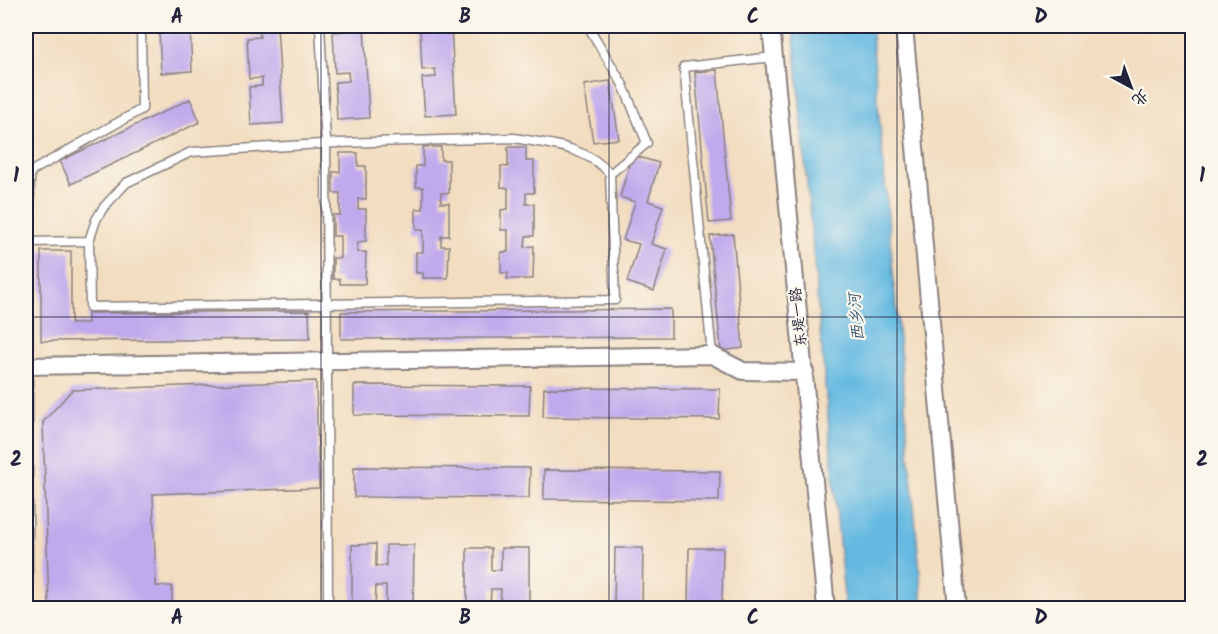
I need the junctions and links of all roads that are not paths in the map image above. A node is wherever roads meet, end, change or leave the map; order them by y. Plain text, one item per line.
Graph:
1 (141, 26) edge
2 (320, 26) edge
3 (588, 26) edge
4 (771, 26) edge
5 (904, 26) edge
6 (774, 57) junction
7 (326, 143) junction
8 (610, 174) junction
9 (89, 241) junction
10 (27, 242) edge
11 (326, 304) junction
12 (712, 354) junction
13 (327, 361) junction
14 (27, 366) edge
15 (805, 372) junction
16 (28, 609) edge
17 (328, 609) edge
18 (826, 609) edge
19 (957, 609) edge

1 - 10 lane
2 - 7 lane
3 - 8 lane
4 - 6 street, 东堤一路
5 - 19 street
6 - 12 lane
6 - 15 street, 东堤一路
7 - 8 lane
7 - 9 lane
7 - 11 lane
8 - 11 lane
9 - 10 lane
9 - 11 lane
10 - 14 lane
11 - 13 lane
12 - 13 street
12 - 15 street
13 - 14 street
13 - 17 lane
14 - 16 lane
15 - 18 street, 东堤一路

